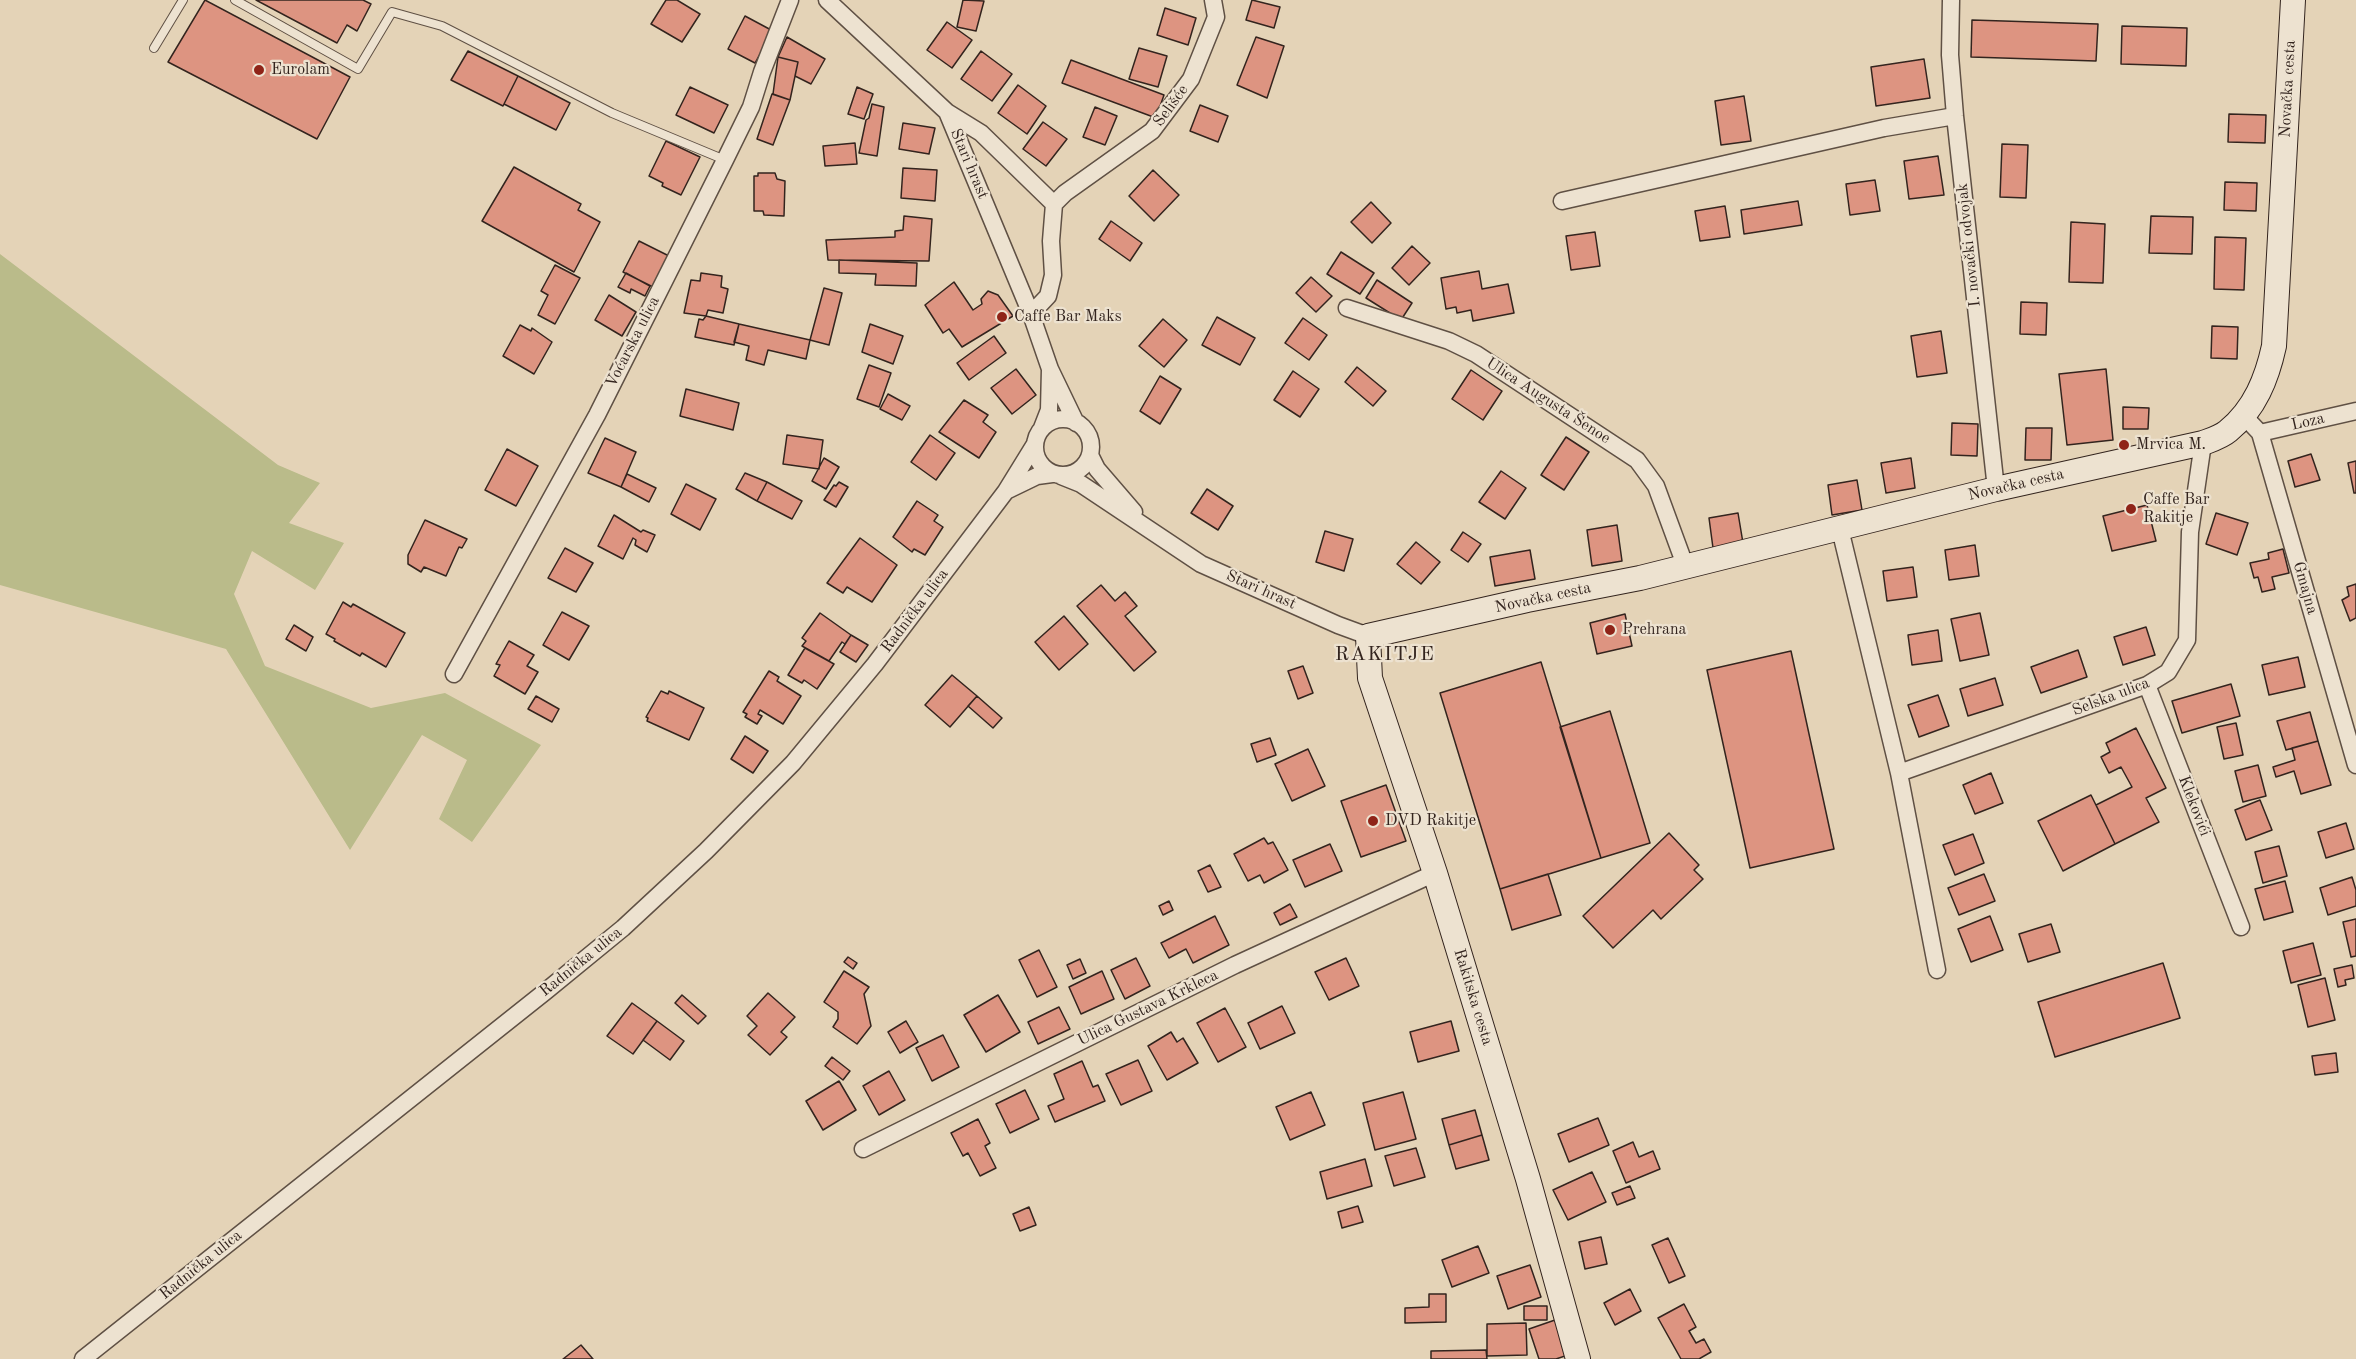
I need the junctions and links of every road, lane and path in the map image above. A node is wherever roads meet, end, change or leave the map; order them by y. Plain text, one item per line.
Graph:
1 (183, 0) edge
2 (235, 0) edge
3 (790, 0) edge
4 (827, 0) edge
5 (1213, 0) edge
6 (1951, 0) edge
7 (2293, 0) edge
8 (154, 48) dead end
9 (947, 112) junction
10 (1955, 116) junction
11 (725, 160) junction
12 (1562, 201) dead end
13 (1054, 204) junction
14 (1347, 308) dead end
15 (1031, 314) junction
16 (1050, 369) junction
17 (2356, 411) edge
18 (2244, 416) junction
19 (1077, 423) junction
20 (1042, 428) junction
21 (2260, 433) junction
22 (2203, 443) junction
23 (1035, 444) junction
24 (1090, 455) junction
25 (1057, 475) junction
26 (1996, 489) junction
27 (1006, 491) junction
28 (1840, 529) junction
29 (1158, 536) junction
30 (1685, 565) junction
31 (1368, 636) junction
32 (454, 674) dead end
33 (2147, 685) junction
34 (2356, 765) edge
35 (1899, 773) junction
36 (1435, 873) junction
37 (2241, 927) dead end
38 (1937, 970) dead end
39 (863, 1149) dead end
40 (83, 1359) edge
41 (1578, 1359) edge

1 - 8 lane
2 - 11 lane
3 - 11 street, Voćarska ulica
4 - 9 street, Stari hrast
5 - 13 street, Selišće
6 - 10 street, I. novački odvojak
7 - 18 street, Novačka cesta
9 - 13 street
9 - 15 street, Stari hrast
10 - 12 street
10 - 26 street, I. novački odvojak
11 - 32 street, Voćarska ulica
13 - 15 street
14 - 30 street, Ulica Augusta Šenoe
15 - 16 street, Stari hrast
16 - 19 street, Stari hrast
16 - 20 street, Stari hrast
17 - 21 street, Loza
18 - 21 street, Gmajna
18 - 22 street, Novačka cesta
19 - 20 street
19 - 24 street
20 - 23 street
21 - 34 street, Gmajna
22 - 26 street, Novačka cesta
22 - 33 street, Selska ulica
23 - 25 street
23 - 27 street, Radnička ulica
24 - 25 street
24 - 29 street, Stari hrast
25 - 27 street, Radnička ulica
25 - 29 street, Stari hrast
26 - 28 street, Novačka cesta
27 - 40 street, Radnička ulica
28 - 30 street, Novačka cesta
28 - 35 street
29 - 31 street, Stari hrast
30 - 31 street, Novačka cesta
31 - 36 street, Rakitska cesta
33 - 35 street, Selska ulica
33 - 37 street, Klekovići
35 - 38 street
36 - 39 street, Ulica Gustava Krkleca
36 - 41 street, Rakitska cesta

